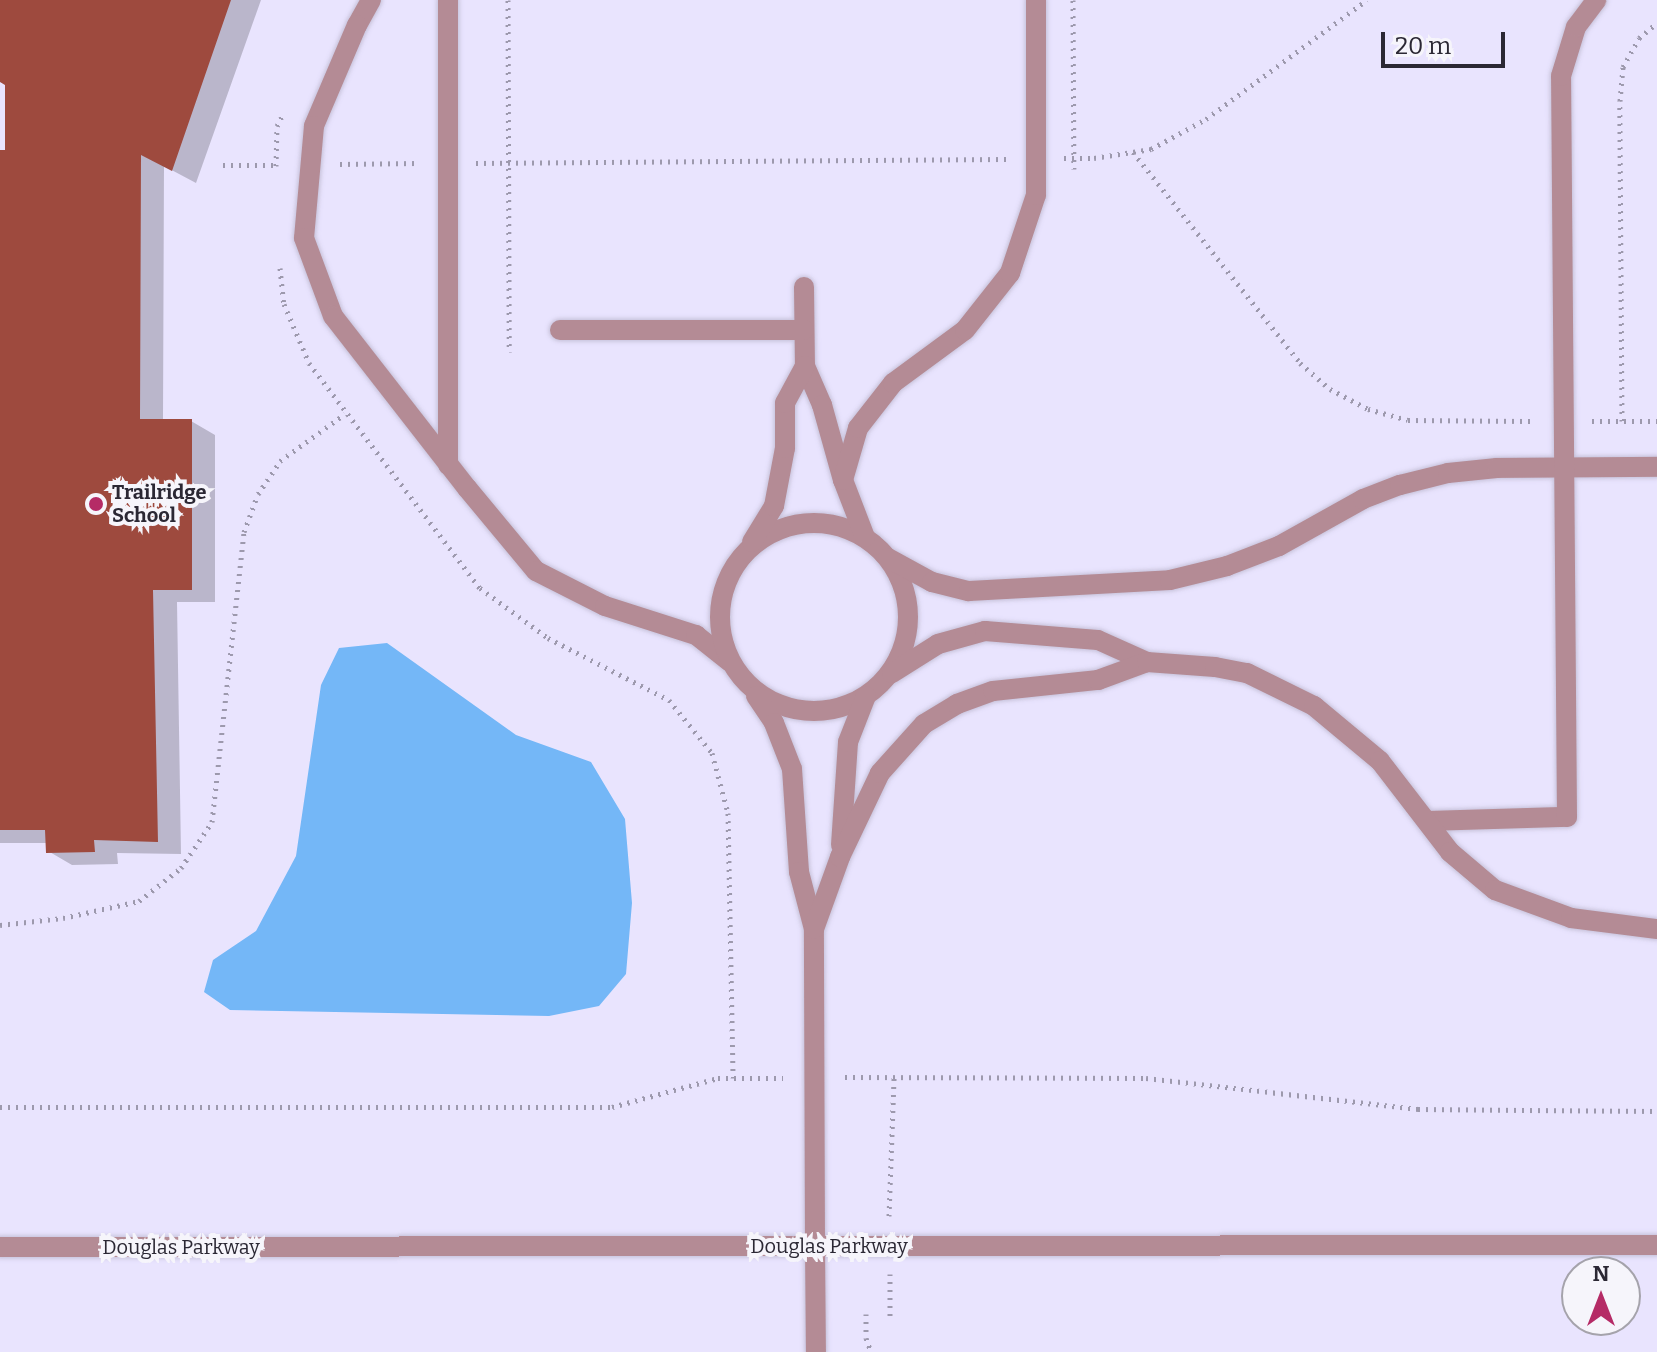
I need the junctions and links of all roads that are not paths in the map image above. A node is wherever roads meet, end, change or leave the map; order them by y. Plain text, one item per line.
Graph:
1 (371, 0) edge
2 (448, 0) edge
3 (1036, 0) edge
4 (1596, 0) edge
5 (804, 287) dead end
6 (560, 330) dead end
7 (804, 330) junction
8 (805, 366) junction
9 (448, 465) junction
10 (1657, 467) edge
11 (1563, 468) junction
12 (843, 480) junction
13 (865, 537) junction
14 (748, 547) junction
15 (888, 558) junction
16 (730, 662) junction
17 (1147, 662) junction
18 (889, 675) junction
19 (749, 687) junction
20 (866, 696) junction
21 (1429, 821) junction
22 (840, 857) junction
23 (814, 929) junction
24 (1657, 929) edge
25 (1657, 1245) edge
26 (815, 1246) junction
27 (0, 1247) edge
28 (816, 1352) edge

1 - 9 street
2 - 9 street
3 - 12 street
4 - 11 street
5 - 7 street
6 - 7 street
7 - 8 street
8 - 12 street
8 - 14 street
9 - 16 street
10 - 11 street
11 - 15 street
11 - 21 street
12 - 13 street
13 - 14 street
13 - 15 street
14 - 16 street
15 - 18 street
16 - 19 street
17 - 18 street
17 - 21 street
17 - 22 street
18 - 20 street
19 - 20 street
19 - 23 street
20 - 22 street
21 - 24 street
22 - 23 street
23 - 26 street
25 - 26 street, Douglas Parkway
26 - 27 street, Douglas Parkway
26 - 28 street

